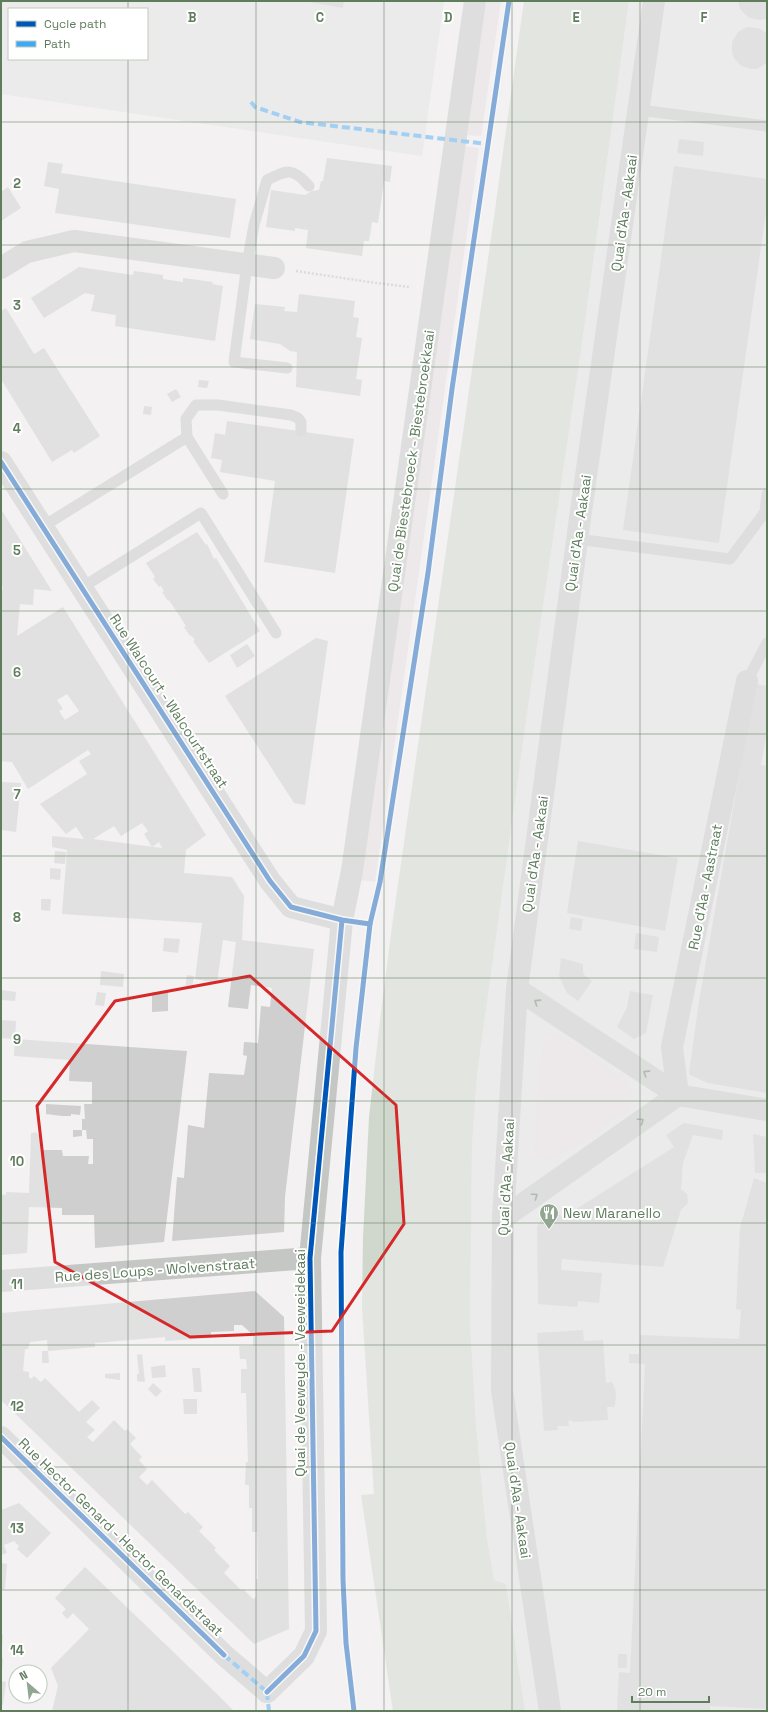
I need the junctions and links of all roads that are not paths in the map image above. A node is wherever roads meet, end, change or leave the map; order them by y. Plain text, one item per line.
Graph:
1 (475, 1) edge
2 (654, 1) edge
3 (639, 110) junction
4 (767, 126) edge
5 (309, 186) dead end
6 (247, 264) junction
7 (1, 268) edge
8 (274, 268) road end
9 (286, 368) dead end
10 (300, 432) dead end
11 (187, 437) junction
12 (1, 463) edge
13 (223, 494) dead end
14 (767, 494) edge
15 (766, 513) edge
16 (42, 527) junction
17 (577, 539) junction
18 (82, 588) junction
19 (276, 633) dead end
20 (767, 643) edge
21 (747, 681) joint
22 (342, 920) junction
23 (517, 989) junction
24 (678, 1094) junction
25 (767, 1110) edge
26 (503, 1218) junction
27 (310, 1258) junction
28 (1, 1282) edge
29 (1, 1437) edge
30 (268, 1702) edge
31 (550, 1711) edge

1 - 22 street, Quai de Biestebroeck - Biestebroekkaai
2 - 3 street, Quai d'Aa - Aakaai
3 - 4 lane
3 - 17 street, Quai d'Aa - Aakaai
5 - 6 lane
6 - 7 street
6 - 8 street
6 - 9 lane
10 - 11 lane
11 - 13 lane
11 - 16 lane
12 - 16 street, Rue Walcourt - Walcourtstraat
14 - 15 lane
15 - 17 lane
16 - 18 street, Rue Walcourt - Walcourtstraat
17 - 23 street, Quai d'Aa - Aakaai
18 - 19 lane
18 - 22 street, Rue Walcourt - Walcourtstraat
20 - 21 lane
21 - 24 street, Rue d'Aa - Aastraat
22 - 27 street, Quai de Veeweyde - Veeweidekaai
24 -> 23 street
23 - 26 street, Quai d'Aa - Aakaai
24 - 25 street
26 -> 24 street
26 - 31 street, Quai d'Aa - Aakaai
27 - 28 street, Rue des Loups - Wolvenstraat
27 - 30 street, Quai de Veeweyde - Veeweidekaai
29 - 30 street, Rue Hector Genard - Hector Genardstraat

